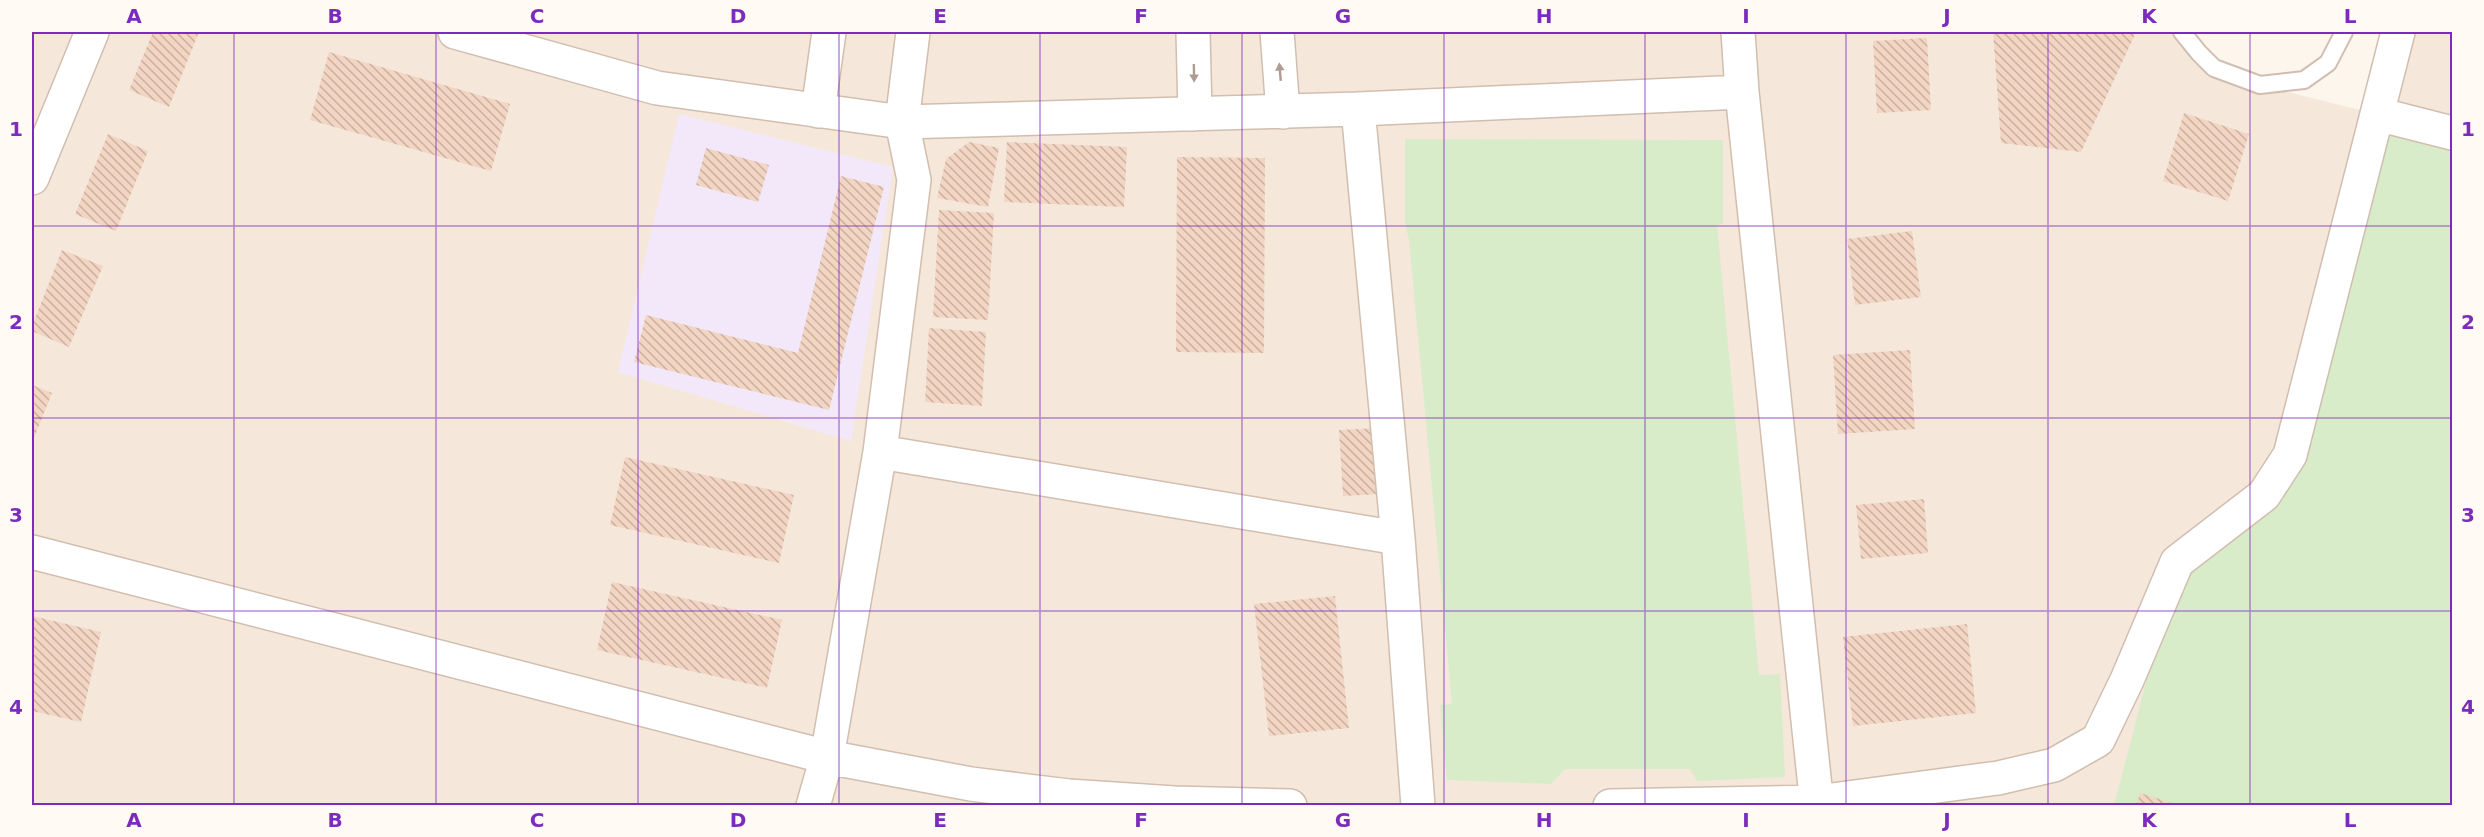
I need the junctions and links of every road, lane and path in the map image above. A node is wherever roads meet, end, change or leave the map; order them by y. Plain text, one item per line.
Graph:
1 (92, 32) edge
2 (455, 32) edge
3 (829, 32) edge
4 (913, 32) edge
5 (1193, 32) edge
6 (1276, 32) edge
7 (1738, 32) edge
8 (2182, 32) edge
9 (2344, 32) edge
10 (2398, 32) edge
11 (1742, 92) junction
12 (1358, 109) junction
13 (818, 111) junction
14 (1283, 112) junction
15 (1195, 114) junction
16 (2377, 114) junction
17 (902, 122) junction
18 (42, 125) edge
19 (2452, 133) edge
20 (32, 178) edge
21 (880, 452) junction
22 (1398, 537) junction
23 (32, 552) edge
24 (827, 757) junction
25 (1817, 804) edge
26 (813, 806) edge
27 (1290, 806) edge
28 (1419, 806) edge
29 (1610, 806) edge

1 - 18 street
2 - 13 street
3 - 13 street
4 - 17 street
5 -> 15 street
14 -> 6 street
7 - 11 street
8 - 9 lane
10 - 16 street
11 - 12 street
11 - 25 street
12 - 14 street
12 - 22 street
13 - 17 street
14 - 15 street
15 - 17 street
16 - 19 street
16 - 25 street
17 - 21 street
18 - 20 street
21 - 22 street
21 - 24 street
22 - 28 street
23 - 24 street
24 - 26 street
24 - 27 street
25 - 29 street

